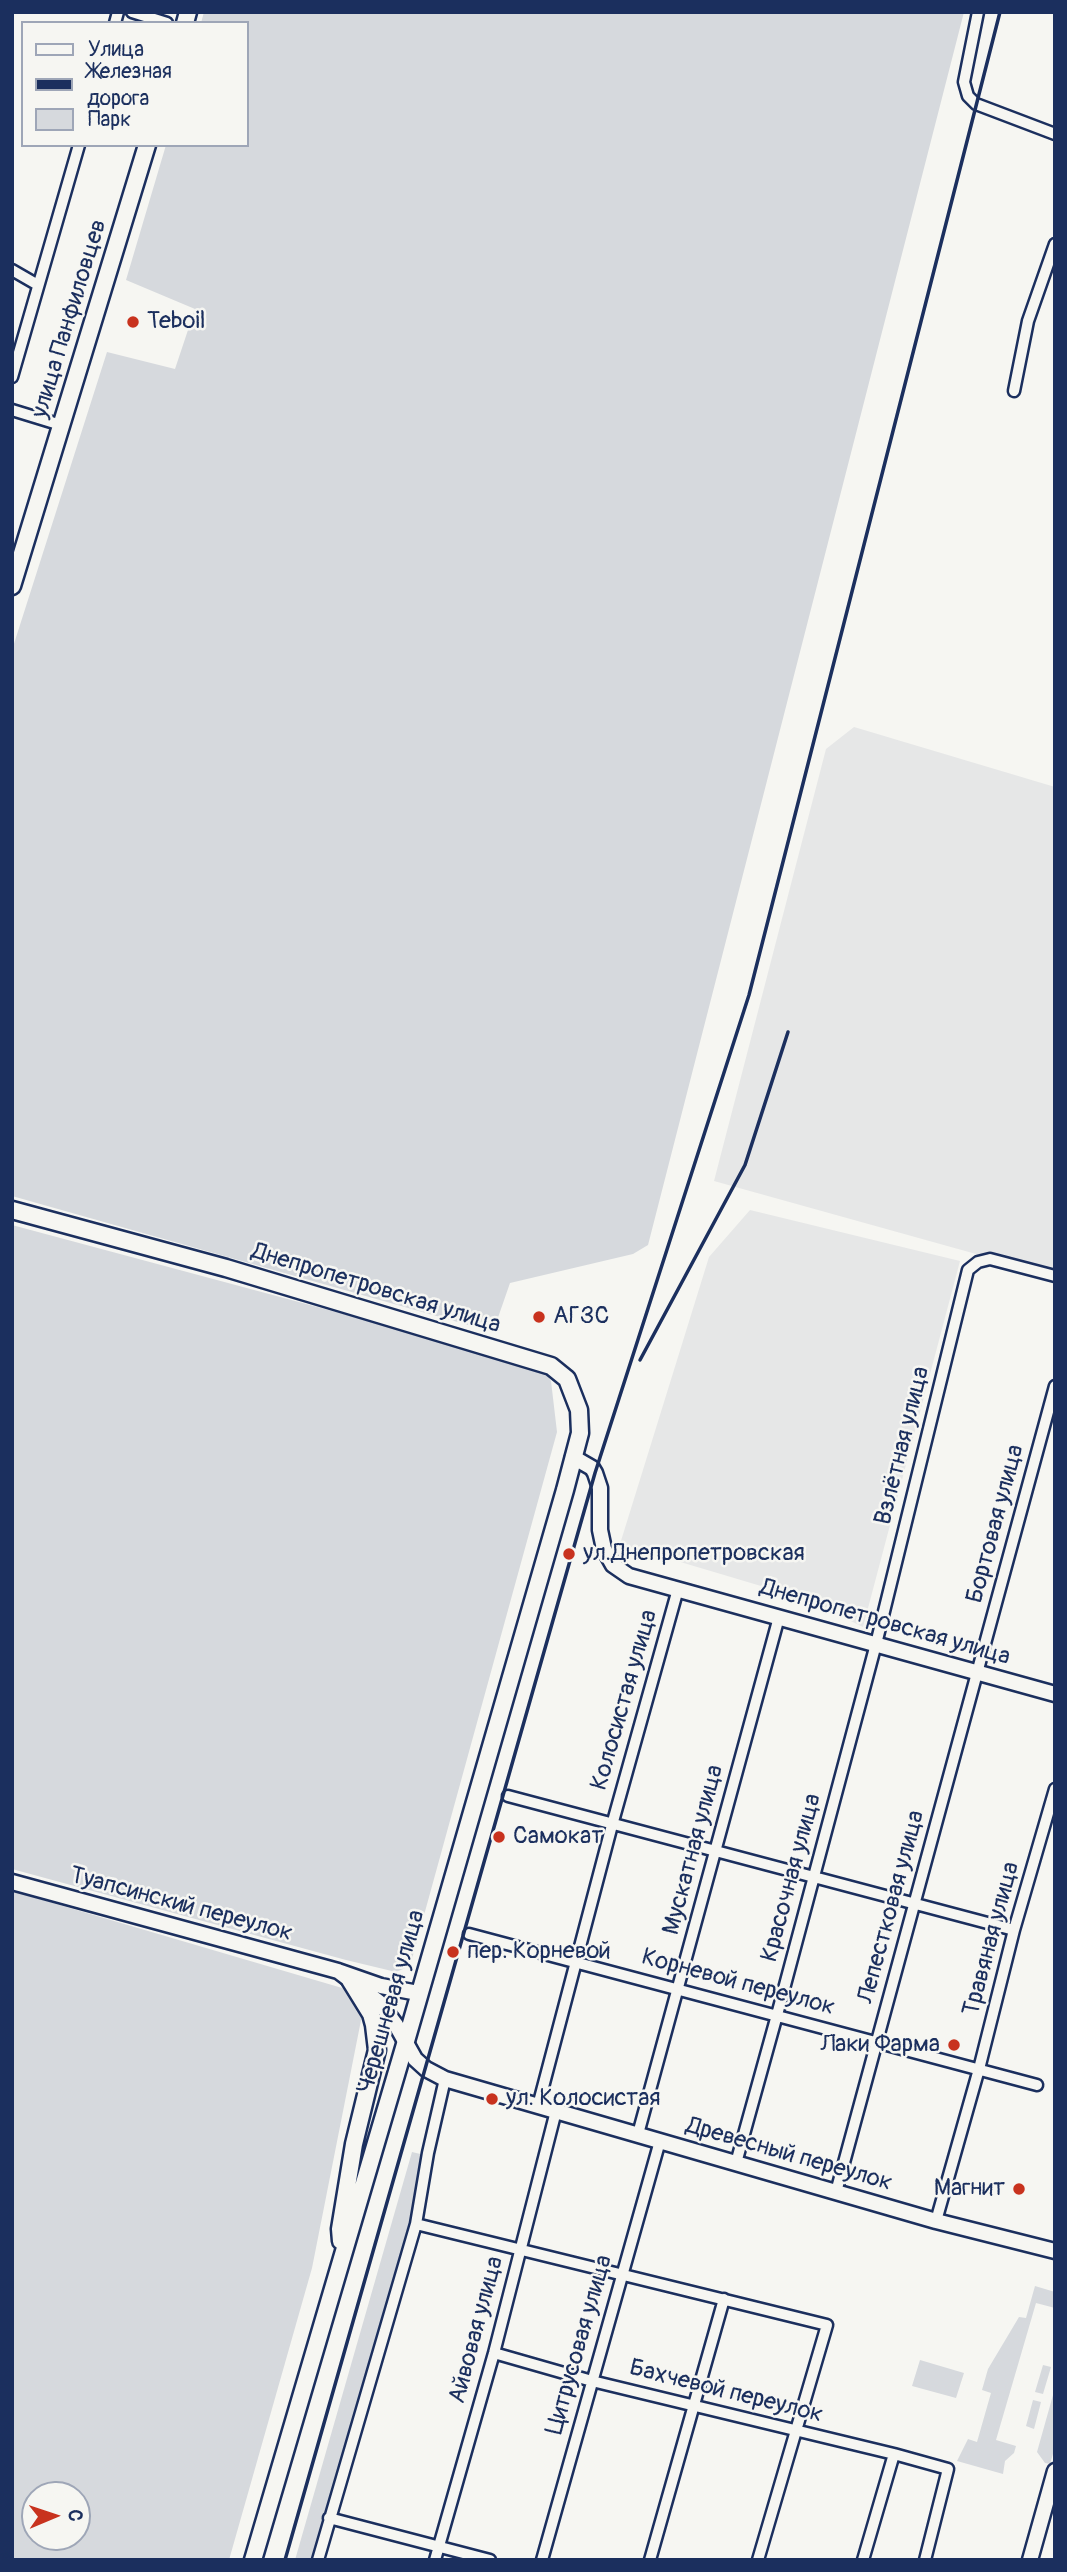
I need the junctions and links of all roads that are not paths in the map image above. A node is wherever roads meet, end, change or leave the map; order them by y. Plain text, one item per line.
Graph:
1 (132, 12) edge
2 (978, 12) edge
3 (161, 21) edge
4 (1055, 134) edge
5 (78, 147) edge
6 (146, 147) edge
7 (1055, 244) edge
8 (12, 270) edge
9 (38, 285) junction
10 (12, 377) edge
11 (1014, 391) dead end
12 (12, 410) edge
13 (61, 425) junction
14 (12, 586) edge
15 (12, 1210) edge
16 (1055, 1276) edge
17 (1055, 1386) edge
18 (573, 1457) junction
19 (678, 1589) junction
20 (779, 1617) junction
21 (876, 1644) junction
22 (978, 1673) junction
23 (1055, 1694) edge
24 (1055, 1789) edge
25 (508, 1796) dead end
26 (612, 1825) junction
27 (715, 1851) junction
28 (814, 1877) junction
29 (12, 1882) edge
30 (914, 1904) junction
31 (1014, 1930) junction
32 (468, 1934) dead end
33 (577, 1962) junction
34 (344, 1976) junction
35 (678, 1989) junction
36 (418, 1993) junction
37 (777, 2015) junction
38 (406, 2041) junction
39 (877, 2042) junction
40 (979, 2069) junction
41 (446, 2079) junction
42 (1037, 2085) dead end
43 (538, 2106) junction
44 (556, 2111) junction
45 (638, 2134) junction
46 (660, 2141) junction
47 (736, 2163) junction
48 (836, 2192) junction
49 (936, 2221) junction
50 (416, 2224) junction
51 (520, 2249) junction
52 (1055, 2252) edge
53 (342, 2258) junction
54 (621, 2274) junction
55 (724, 2300) junction
56 (494, 2353) junction
57 (592, 2381) junction
58 (695, 2406) junction
59 (795, 2431) junction
60 (894, 2454) junction
61 (1055, 2471) edge
62 (329, 2518) junction
63 (439, 2547) junction
64 (253, 2560) edge
65 (318, 2560) edge
66 (435, 2560) edge
67 (490, 2560) edge
68 (542, 2560) edge
69 (650, 2560) edge
70 (758, 2560) edge
71 (863, 2560) edge
72 (925, 2560) edge
73 (1030, 2560) edge

1 - 3 street
2 - 4 street
5 - 9 street
6 - 13 main road, улица Панфиловцев
7 - 11 street
8 - 9 street
9 - 10 street
12 - 13 street
13 - 14 main road, улица Панфиловцев
15 - 18 main road, Днепропетровская улица
16 - 21 street, Взлётная улица
17 - 22 street, Бортовая улица
18 - 19 street, Днепропетровская улица
18 - 36 main road, Черешневая улица
19 - 20 street, Днепропетровская улица
19 - 26 street, Колосистая улица
20 - 21 street, Днепропетровская улица
20 - 27 street, Мускатная улица
21 - 22 street, Днепропетровская улица
21 - 28 street, Красочная улица
22 - 23 street, Днепропетровская улица
22 - 30 street, Лепестковая улица
24 - 31 street, Травяная улица
25 - 26 street
26 - 27 street
26 - 33 street, Колосистая улица
27 - 28 street
27 - 35 street, Мускатная улица
28 - 30 street
28 - 37 street, Красочная улица
29 - 34 street, Туапсинский переулок
30 - 31 street
30 - 39 street, Лепестковая улица
31 - 40 street, Травяная улица
32 - 33 street, Корневой переулок
33 - 35 street, Корневой переулок
33 - 43 street, Колосистая улица
34 - 36 street, Туапсинский переулок
34 - 38 street, Туапсинский переулок
34 - 53 main road
35 - 37 street, Корневой переулок
35 - 45 street, Мускатная улица
36 - 38 main road, Черешневая улица
37 - 39 street, Корневой переулок
37 - 47 street, Красочная улица
38 - 41 street, Древесный переулок
38 - 53 main road, Черешневая улица
39 - 40 street, Корневой переулок
39 - 48 street, Лепестковая улица
40 - 42 street, Корневой переулок
40 - 49 street, Травяная улица
41 - 43 street, Древесный переулок
41 - 50 street
43 - 44 street, Древесный переулок
44 - 45 street, Древесный переулок
44 - 51 street, Айвовая улица
45 - 46 street, Древесный переулок
46 - 47 street, Древесный переулок
46 - 54 street, Цитрусовая улица
47 - 48 street, Древесный переулок
48 - 49 street, Древесный переулок
49 - 52 street, Древесный переулок
50 - 51 street
50 - 62 street
51 - 54 street
51 - 56 street, Айвовая улица
53 - 64 main road, Черешневая улица
54 - 55 street
54 - 57 street, Цитрусовая улица
55 - 58 street
55 - 59 street
56 - 57 street, Бахчевой переулок
56 - 63 street, Айвовая улица
57 - 58 street, Бахчевой переулок
57 - 68 street, Цитрусовая улица
58 - 59 street, Бахчевой переулок
58 - 69 street
59 - 60 street, Бахчевой переулок
59 - 70 street
60 - 71 street
60 - 72 street, Бахчевой переулок
61 - 73 street
62 - 63 street
62 - 65 street
63 - 66 street, Айвовая улица
63 - 67 street

